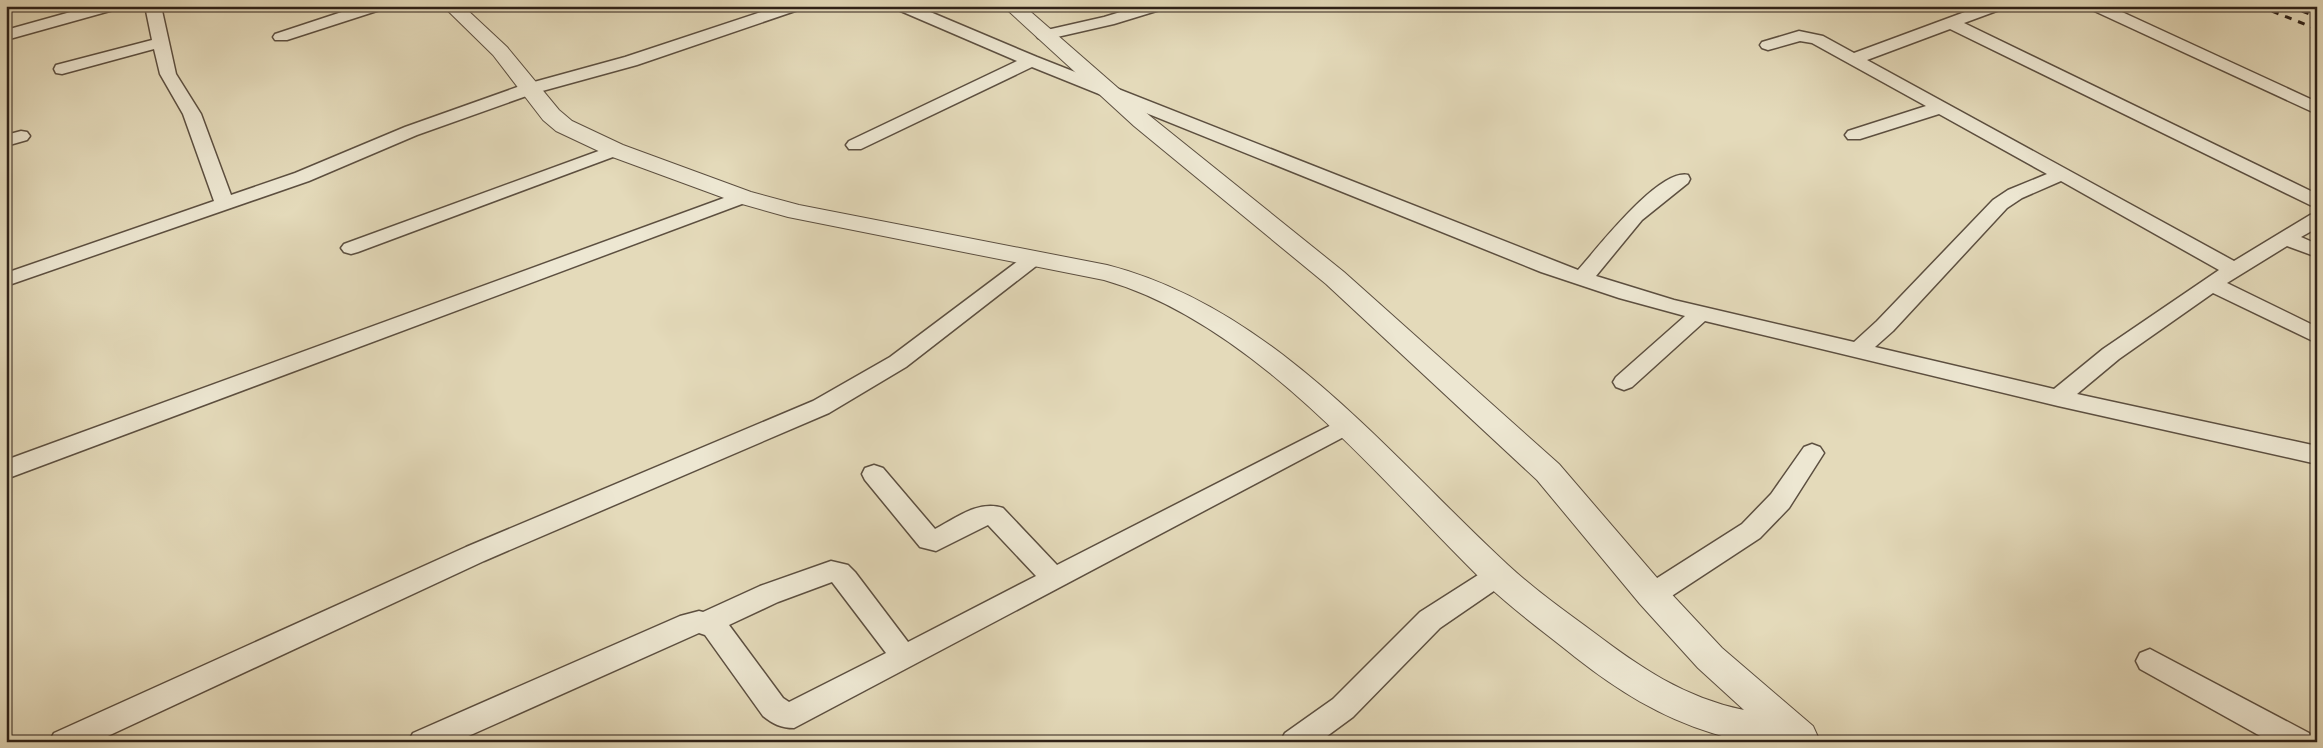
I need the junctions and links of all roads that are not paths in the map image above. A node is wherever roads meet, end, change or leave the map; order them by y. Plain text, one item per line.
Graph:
1 (111, 6) edge
2 (153, 6) edge
3 (377, 6) edge
4 (452, 6) edge
5 (795, 6) edge
6 (902, 6) edge
7 (1012, 6) edge
8 (1157, 6) edge
9 (1996, 6) edge
10 (2096, 6) edge
11 (1951, 23) junction
12 (6, 34) edge
13 (1044, 35) junction
14 (281, 37) dead end
15 (160, 43) junction
16 (1768, 44) dead end
17 (1853, 58) junction
18 (1031, 61) junction
19 (62, 69) dead end
20 (529, 89) junction
21 (1108, 92) junction
22 (1942, 107) junction
23 (2317, 109) edge
24 (1854, 135) dead end
25 (855, 145) dead end
26 (615, 150) junction
27 (2062, 174) junction
28 (1681, 179) dead end
29 (744, 197) junction
30 (2317, 202) edge
31 (225, 205) junction
32 (2317, 219) edge
33 (2286, 238) junction
34 (351, 248) dead end
35 (2317, 251) edge
36 (1033, 259) junction
37 (2235, 270) junction
38 (1582, 279) junction
39 (6, 280) edge
40 (2212, 284) junction
41 (1702, 312) junction
42 (2317, 336) edge
43 (1858, 350) junction
44 (1624, 382) dead end
45 (2058, 398) junction
46 (1347, 424) junction
47 (1812, 453) dead end
48 (2317, 455) edge
49 (6, 470) edge
50 (874, 474) dead end
51 (1498, 575) junction
52 (1055, 580) junction
53 (1652, 595) junction
54 (706, 623) junction
55 (904, 657) junction
56 (2150, 661) dead end
57 (1802, 740) edge
58 (64, 742) edge
59 (423, 742) edge
60 (1294, 742) edge
61 (2299, 742) edge

1 - 12 street
2 - 15 street
3 - 14 street
4 - 20 street
5 - 20 street
6 - 18 street
7 - 13 street
8 - 13 street
9 - 11 street
10 - 23 street
11 - 17 street
11 - 30 street
13 - 21 street
15 - 19 street
15 - 31 street
16 - 17 street
17 - 22 street
18 - 21 street
18 - 25 street
20 - 26 street
20 - 31 street
21 - 38 street
21 - 53 street
22 - 24 street
22 - 27 street
26 - 29 street
26 - 34 street
27 - 37 street
27 - 43 street
28 - 38 street
29 - 36 street
29 - 49 street
31 - 39 street
32 - 33 street
33 - 35 street
33 - 37 street
36 - 46 street
36 - 58 street
37 - 40 street
38 - 41 street
40 - 42 street
40 - 45 street
41 - 43 street
41 - 44 street
43 - 45 street
45 - 48 street
46 - 51 street
46 - 52 street
47 - 53 street
50 - 52 street
51 - 57 street
51 - 60 street
52 - 55 street
53 - 57 street
54 - 55 street
54 - 55 street
54 - 59 street
56 - 61 street

